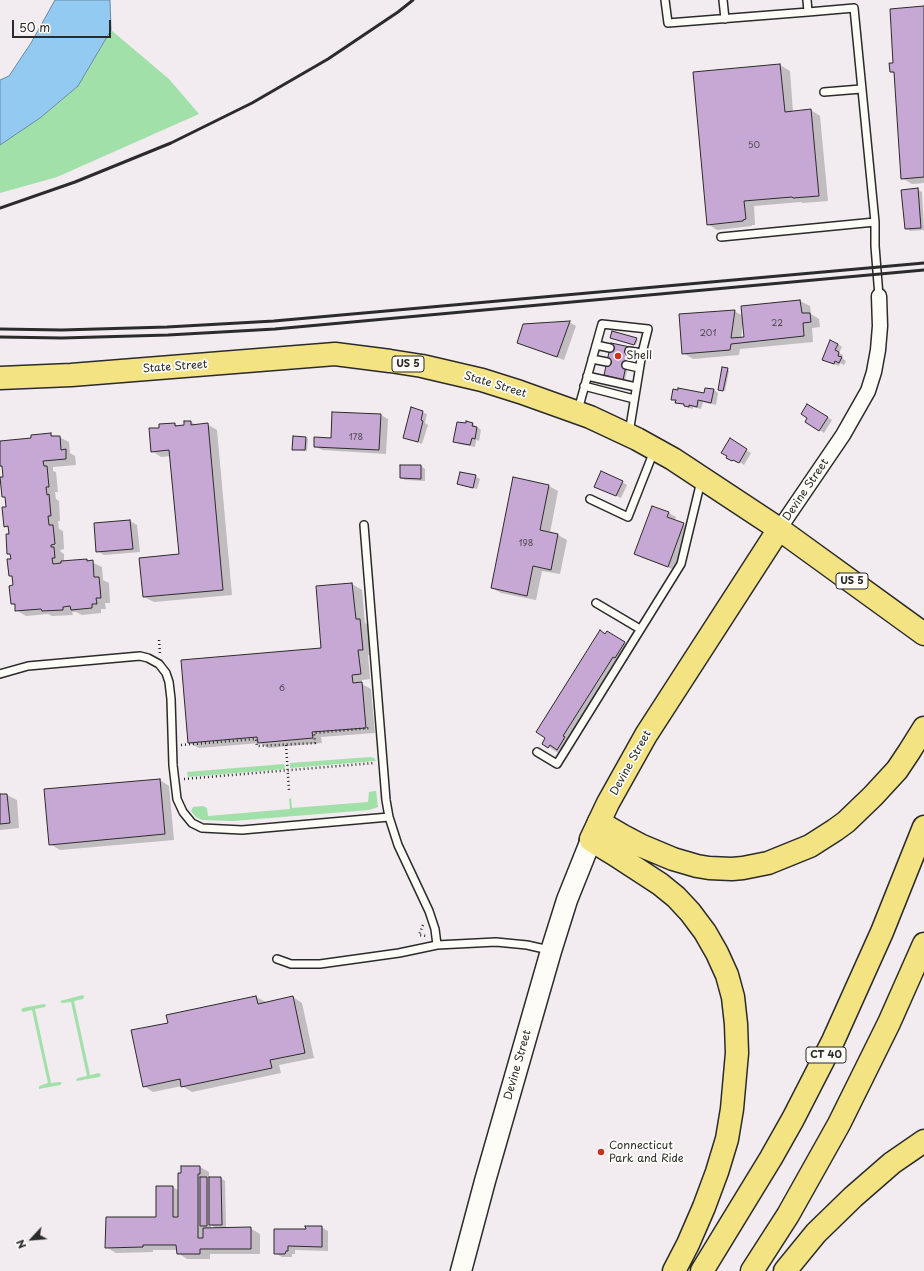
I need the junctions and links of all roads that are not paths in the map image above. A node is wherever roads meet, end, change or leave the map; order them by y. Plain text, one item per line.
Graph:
1 (666, 0) edge
2 (723, 0) edge
3 (807, 0) edge
4 (808, 12) junction
5 (725, 19) junction
6 (861, 89) junction
7 (824, 92) dead end
8 (875, 222) junction
9 (721, 237) dead end
10 (879, 296) joint
11 (596, 345) junction
12 (610, 348) dead end
13 (629, 351) dead end
14 (642, 353) junction
15 (592, 359) junction
16 (607, 362) dead end
17 (626, 365) dead end
18 (639, 368) junction
19 (588, 376) junction
20 (0, 378) edge
21 (584, 386) junction
22 (636, 387) junction
23 (634, 399) junction
24 (577, 413) junction
25 (629, 435) junction
26 (655, 449) junction
27 (702, 477) junction
28 (590, 499) dead end
29 (364, 525) dead end
30 (779, 529) junction
31 (596, 603) dead end
32 (640, 629) junction
33 (924, 634) edge
34 (0, 674) edge
35 (924, 728) edge
36 (537, 752) dead end
37 (389, 817) junction
38 (924, 827) edge
39 (595, 831) junction
40 (924, 944) edge
41 (437, 945) junction
42 (551, 951) junction
43 (277, 959) dead end
44 (924, 1140) edge
45 (461, 1271) edge
46 (674, 1271) edge
47 (702, 1271) edge
48 (752, 1271) edge
49 (785, 1271) edge

1 - 5 lane
2 - 5 lane
3 - 4 lane
4 - 5 lane
4 - 6 lane
6 - 7 lane
6 - 8 lane
8 - 9 lane
8 - 10 lane
10 - 30 street, Devine Street
11 - 12 lane
11 - 14 lane
11 - 15 lane
13 - 14 lane
14 - 18 lane
15 - 16 lane
15 - 19 lane
17 - 18 lane
18 - 22 lane
19 - 21 lane
19 - 22 lane
20 - 24 main road, State Street / US 5
21 - 23 lane
21 - 24 lane
22 - 23 lane
23 - 25 lane
24 - 25 main road, State Street / US 5
25 - 26 main road, State Street / US 5
26 - 27 main road, State Street / US 5
26 - 28 lane
27 - 30 main road, State Street / US 5
27 - 32 lane
29 - 37 lane
30 - 33 main road, State Street / US 5
30 - 39 main road, Devine Street
31 - 32 lane
32 - 36 lane
34 - 37 lane
35 - 39 main road
37 - 41 lane
38 - 47 main road, CT 40
39 - 42 main road, Devine Street
39 - 46 main road
40 - 48 main road
41 - 42 lane
41 - 43 lane
42 - 45 main road, Devine Street
44 - 49 main road

